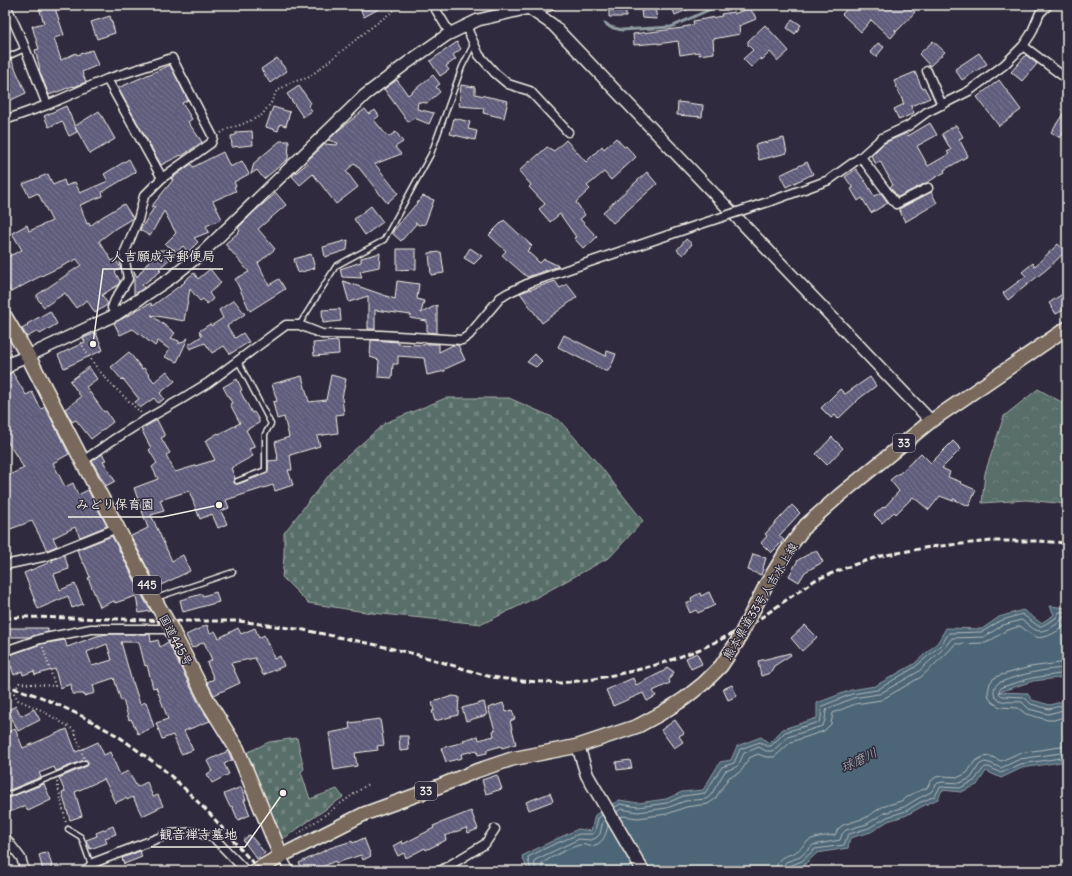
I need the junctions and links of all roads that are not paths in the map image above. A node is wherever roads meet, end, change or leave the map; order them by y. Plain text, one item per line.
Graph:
1 (6, 5) edge
2 (433, 5) edge
3 (549, 5) edge
4 (1048, 5) edge
5 (527, 7) edge
6 (466, 26) junction
7 (450, 33) junction
8 (474, 43) junction
9 (1023, 46) junction
10 (25, 49) junction
11 (5, 58) edge
12 (927, 71) dead end
13 (107, 79) junction
14 (1067, 79) edge
15 (47, 105) junction
16 (942, 105) junction
17 (5, 120) edge
18 (568, 132) dead end
19 (861, 157) junction
20 (162, 178) junction
21 (928, 188) dead end
22 (117, 314) junction
23 (5, 317) edge
24 (299, 325) junction
25 (1067, 328) edge
26 (22, 358) junction
27 (238, 361) junction
28 (5, 365) edge
29 (5, 373) edge
30 (931, 420) junction
31 (83, 462) junction
32 (237, 481) dead end
33 (117, 528) junction
34 (5, 565) edge
35 (233, 572) dead end
36 (154, 599) junction
37 (171, 628) junction
38 (5, 651) edge
39 (578, 746) junction
40 (85, 763) road end
41 (5, 796) edge
42 (68, 829) road end
43 (494, 829) dead end
44 (5, 837) edge
45 (281, 856) junction
46 (89, 868) edge
47 (25, 871) edge
48 (246, 871) edge
49 (255, 871) edge
50 (290, 871) edge
51 (440, 871) edge
52 (643, 871) edge

1 - 10 street
2 - 7 street
3 - 5 street
4 - 9 street
5 - 6 street
5 - 30 street
6 - 7 street
6 - 8 street
7 - 22 street
8 - 18 street
8 - 24 lane
9 - 14 street
9 - 16 street
10 - 11 lane
10 - 15 street
12 - 16 street
13 - 15 street
13 - 20 street
13 - 20 street
15 - 17 street
16 - 19 street
19 - 21 street
19 - 24 street, bridge
20 - 22 street
22 - 26 street
23 - 26 highway, 国道445号 / 445
24 - 27 street
25 - 30 main road, 熊本県道33号人吉水上線 / 33
26 - 28 street
26 - 29 lane
26 - 31 highway, 国道445号 / 445
27 - 31 street
27 - 32 lane
30 - 39 main road, 熊本県道33号人吉水上線 / 33, bridge
31 - 33 highway, 国道445号 / 445
33 - 34 street
33 - 36 highway, 国道445号 / 445
35 - 36 lane
36 - 37 highway, 国道445号 / 445
37 - 38 street
37 - 45 highway, 国道445号 / 445
39 - 45 main road, 熊本県道33号人吉水上線 / 33
39 - 52 main road
40 - 41 lane
42 - 46 lane
43 - 51 street
44 - 47 street
45 - 49 highway
45 - 50 street
46 - 48 street

